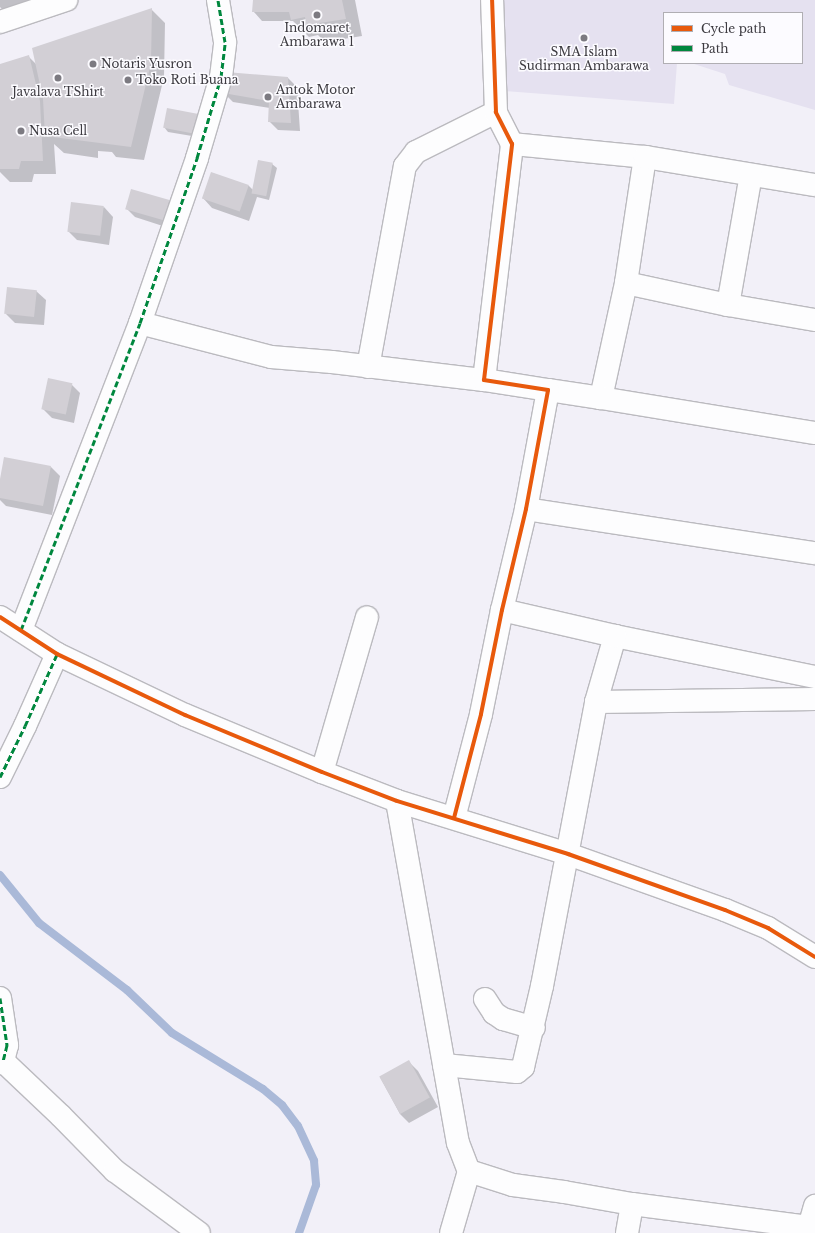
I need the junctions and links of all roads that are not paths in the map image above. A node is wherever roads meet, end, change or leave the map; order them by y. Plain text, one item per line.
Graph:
1 (65, 0) edge
2 (218, 0) edge
3 (492, 0) edge
4 (0, 22) edge
5 (496, 112) junction
6 (512, 144) junction
7 (645, 157) junction
8 (751, 174) junction
9 (815, 185) edge
10 (626, 284) junction
11 (728, 305) junction
12 (815, 320) edge
13 (140, 323) junction
14 (368, 367) junction
15 (484, 380) junction
16 (548, 390) junction
17 (602, 398) junction
18 (815, 433) edge
19 (526, 509) junction
20 (815, 553) edge
21 (502, 610) junction
22 (0, 617) edge
23 (367, 617) dead end
24 (21, 630) junction
25 (615, 636) junction
26 (57, 654) junction
27 (815, 677) edge
28 (815, 698) edge
29 (596, 702) junction
30 (322, 772) junction
31 (0, 777) edge
32 (397, 801) junction
33 (454, 818) junction
34 (568, 854) junction
35 (815, 957) edge
36 (0, 998) edge
37 (485, 999) dead end
38 (534, 1028) junction
39 (2, 1062) edge
40 (444, 1065) junction
41 (469, 1171) junction
42 (632, 1204) junction
43 (813, 1220) edge
44 (199, 1233) edge
45 (451, 1233) edge
46 (627, 1233) edge

1 - 4 street
2 - 13 street
3 - 5 street
5 - 6 street
5 - 14 street
6 - 7 street
6 - 15 street
7 - 8 street
7 - 10 street
8 - 9 street
8 - 11 street
10 - 11 street
10 - 17 street
11 - 12 street
13 - 14 street
13 - 24 street
14 - 15 street
15 - 16 street
16 - 17 street
16 - 19 street
17 - 18 street
19 - 20 street
19 - 21 street
21 - 25 street
21 - 33 street
22 - 24 street
23 - 30 street
24 - 26 street
25 - 27 street
25 - 29 street
26 - 30 street
26 - 31 street
28 - 29 street
29 - 34 street
30 - 32 street
32 - 33 street
32 - 40 street
33 - 34 street
34 - 35 street
34 - 38 street
36 - 39 street
37 - 38 street
38 - 40 street
39 - 44 street
40 - 41 street
41 - 42 street
41 - 45 street
42 - 43 street
42 - 46 street

